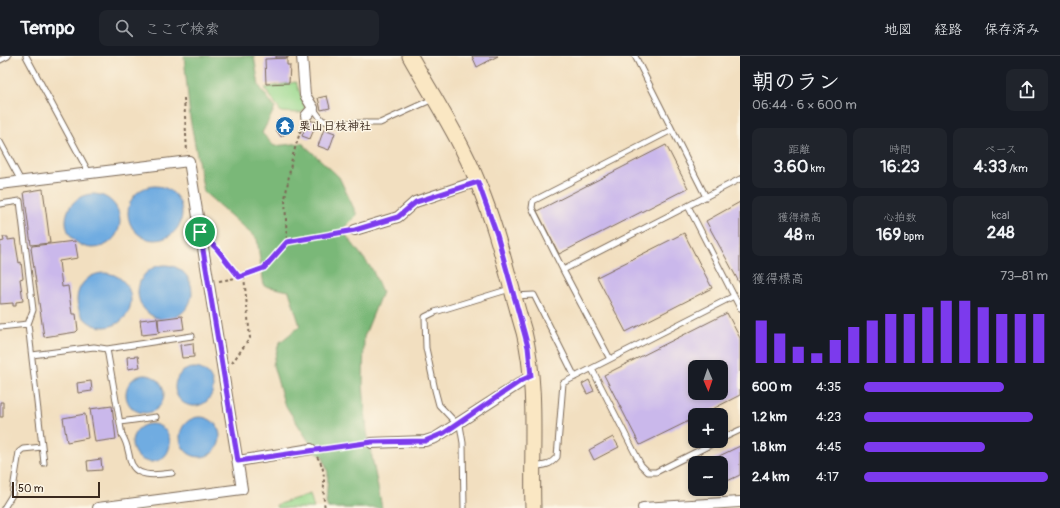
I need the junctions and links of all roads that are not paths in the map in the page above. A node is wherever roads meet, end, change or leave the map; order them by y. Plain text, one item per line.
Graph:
1 (8, 56) edge
2 (26, 56) edge
3 (302, 56) edge
4 (410, 56) edge
5 (635, 56) edge
6 (0, 60) edge
7 (434, 98) junction
8 (309, 112) joint
9 (672, 130) junction
10 (0, 142) edge
11 (89, 173) junction
12 (740, 179) edge
13 (21, 181) junction
14 (478, 182) junction
15 (0, 184) edge
16 (706, 197) junction
17 (0, 204) edge
18 (688, 206) junction
19 (355, 230) road end
20 (563, 270) junction
21 (512, 293) junction
22 (734, 296) junction
23 (740, 308) edge
24 (28, 324) junction
25 (0, 327) edge
26 (192, 336) dead end
27 (107, 349) junction
28 (32, 355) junction
29 (610, 359) junction
30 (592, 369) junction
31 (531, 376) junction
32 (575, 377) junction
33 (156, 417) dead end
34 (120, 422) junction
35 (456, 424) junction
36 (740, 430) edge
37 (728, 436) edge
38 (372, 442) road end
39 (42, 447) junction
40 (704, 448) edge
41 (311, 449) road end
42 (238, 461) junction
43 (44, 463) dead end
44 (533, 466) junction
45 (172, 474) dead end
46 (740, 502) edge
47 (137, 506) edge
48 (706, 506) edge
49 (4, 508) edge
50 (98, 508) edge
51 (464, 508) edge
52 (533, 508) edge
53 (643, 508) edge

1 - 6 lane
2 - 11 lane
3 - 8 street
4 - 7 street
5 - 9 lane
7 - 8 lane
7 - 14 street
9 - 16 lane
9 - 20 lane
10 - 13 lane
11 - 13 street
11 - 42 street
12 - 16 lane
13 - 15 street
14 - 19 street
14 - 21 street
16 - 18 lane
17 - 24 lane
18 - 20 lane
18 - 22 lane
20 - 29 lane
21 - 31 street
21 - 32 lane
21 - 35 lane
22 - 23 lane
22 - 29 lane
24 - 25 lane
24 - 28 lane
26 - 27 lane
27 - 28 lane
27 - 34 lane
28 - 39 lane
29 - 30 lane
30 - 32 lane
30 - 40 lane
31 - 35 street
31 - 44 street
32 - 44 lane
33 - 34 lane
34 - 45 lane
35 - 38 street
35 - 51 lane
36 - 37 lane
39 - 43 lane
39 - 49 lane
41 - 42 street
42 - 47 street
44 - 52 street
46 - 48 street
47 - 50 street
48 - 53 street

